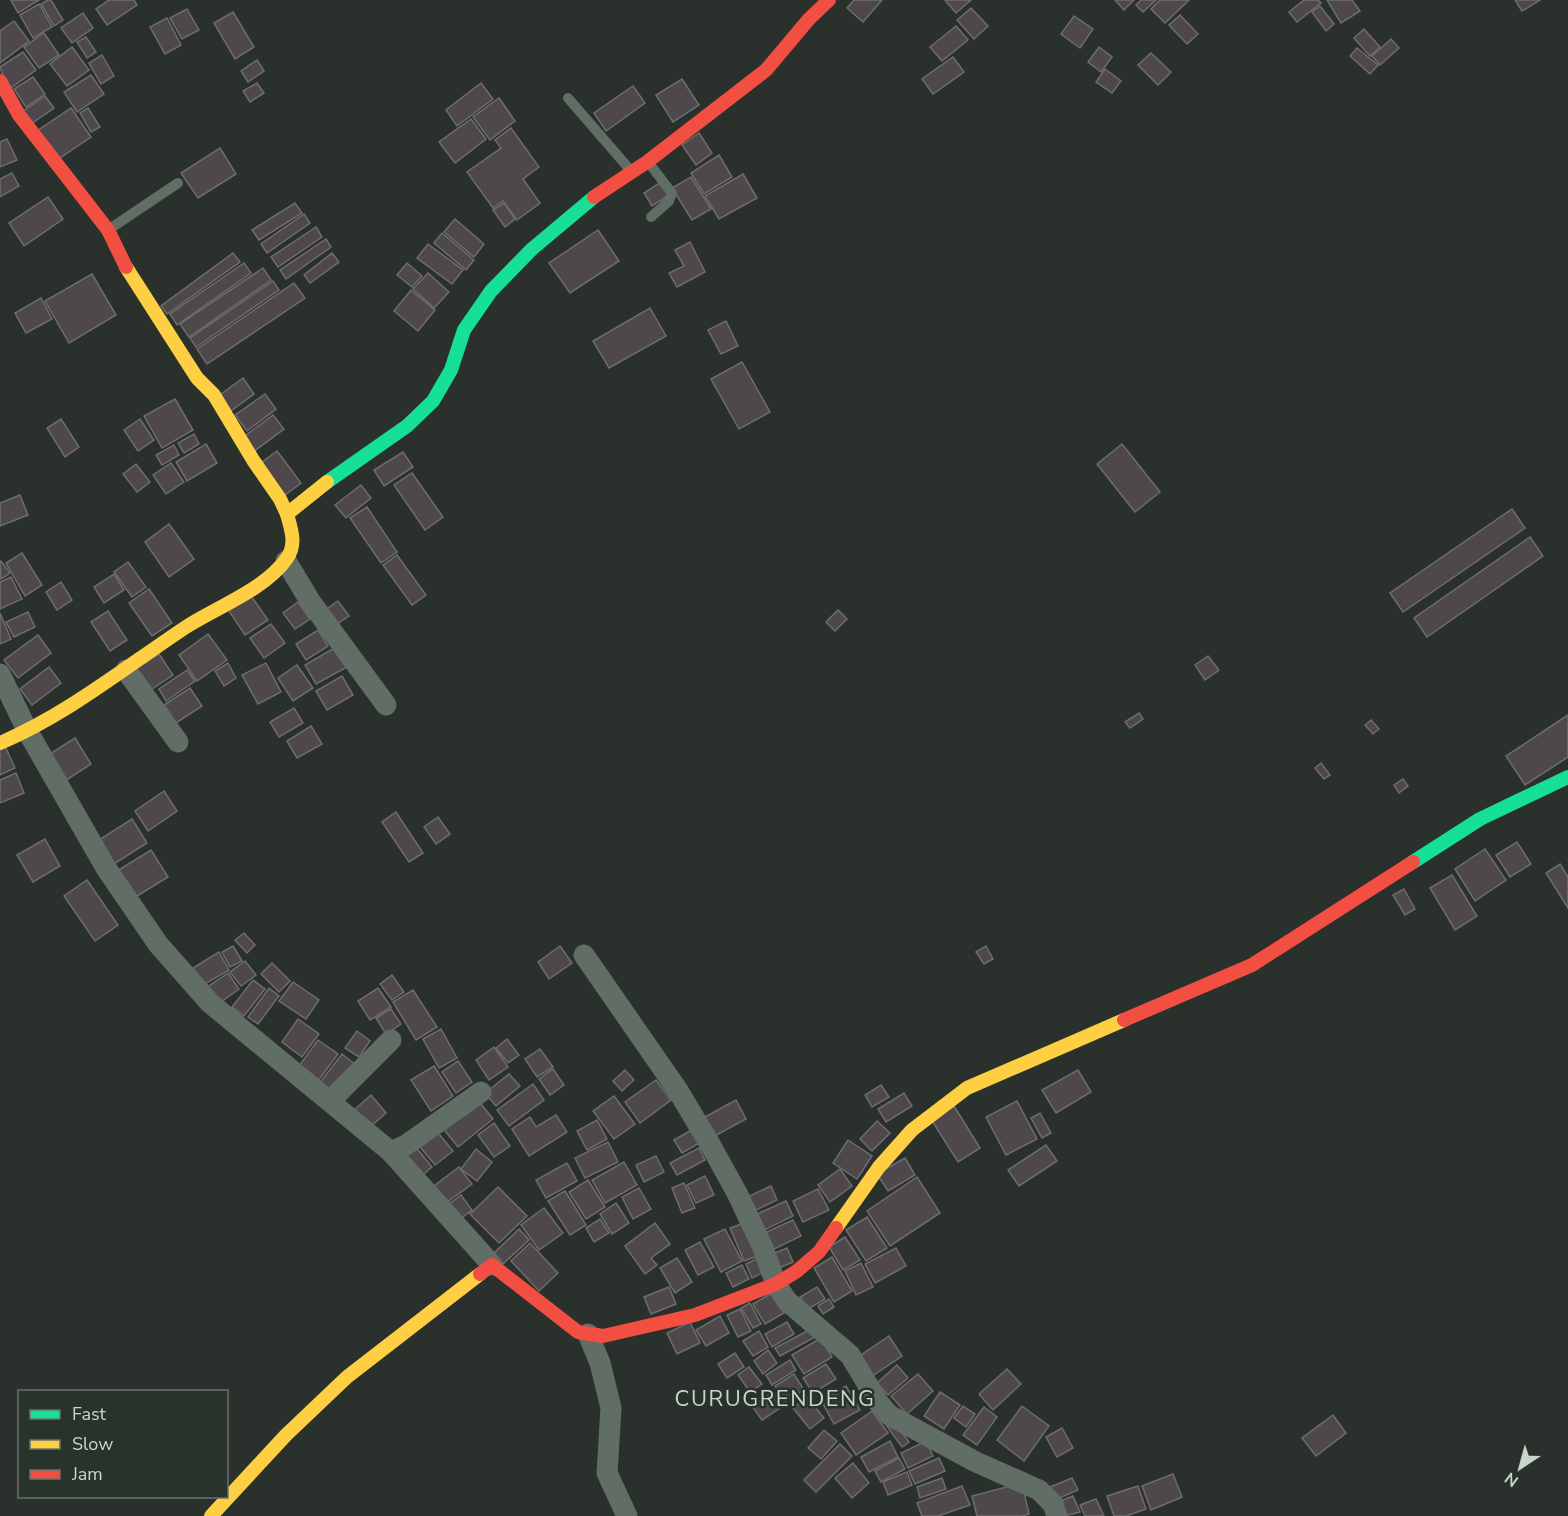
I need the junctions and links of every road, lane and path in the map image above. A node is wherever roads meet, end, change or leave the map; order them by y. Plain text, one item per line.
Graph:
1 (829, 0) edge
2 (0, 81) edge
3 (568, 98) dead end
4 (647, 162) junction
5 (632, 172) junction
6 (178, 183) dead end
7 (651, 218) dead end
8 (108, 230) junction
9 (287, 514) junction
10 (286, 561) junction
11 (126, 669) junction
12 (0, 674) edge
13 (386, 705) dead end
14 (28, 732) junction
15 (178, 742) dead end
16 (0, 743) edge
17 (1568, 777) edge
18 (584, 955) dead end
19 (391, 1040) dead end
20 (481, 1092) dead end
21 (330, 1101) junction
22 (391, 1152) junction
23 (492, 1265) junction
24 (776, 1284) junction
25 (588, 1334) junction
26 (228, 1498) edge
27 (228, 1498) edge
28 (211, 1516) edge
29 (627, 1516) edge
30 (1057, 1516) edge

1 - 4 street
2 - 8 street
3 - 5 lane
4 - 5 street
4 - 7 lane
5 - 9 street
6 - 8 lane
8 - 9 street
9 - 10 street
10 - 11 street
10 - 13 street
11 - 14 street
11 - 15 street
12 - 14 street
14 - 16 street
14 - 21 street
17 - 24 street
18 - 24 street
19 - 21 street
20 - 22 street
21 - 22 street
22 - 23 street
23 - 25 street
23 - 26 street
24 - 25 street
24 - 30 street
25 - 29 street
27 - 28 street

